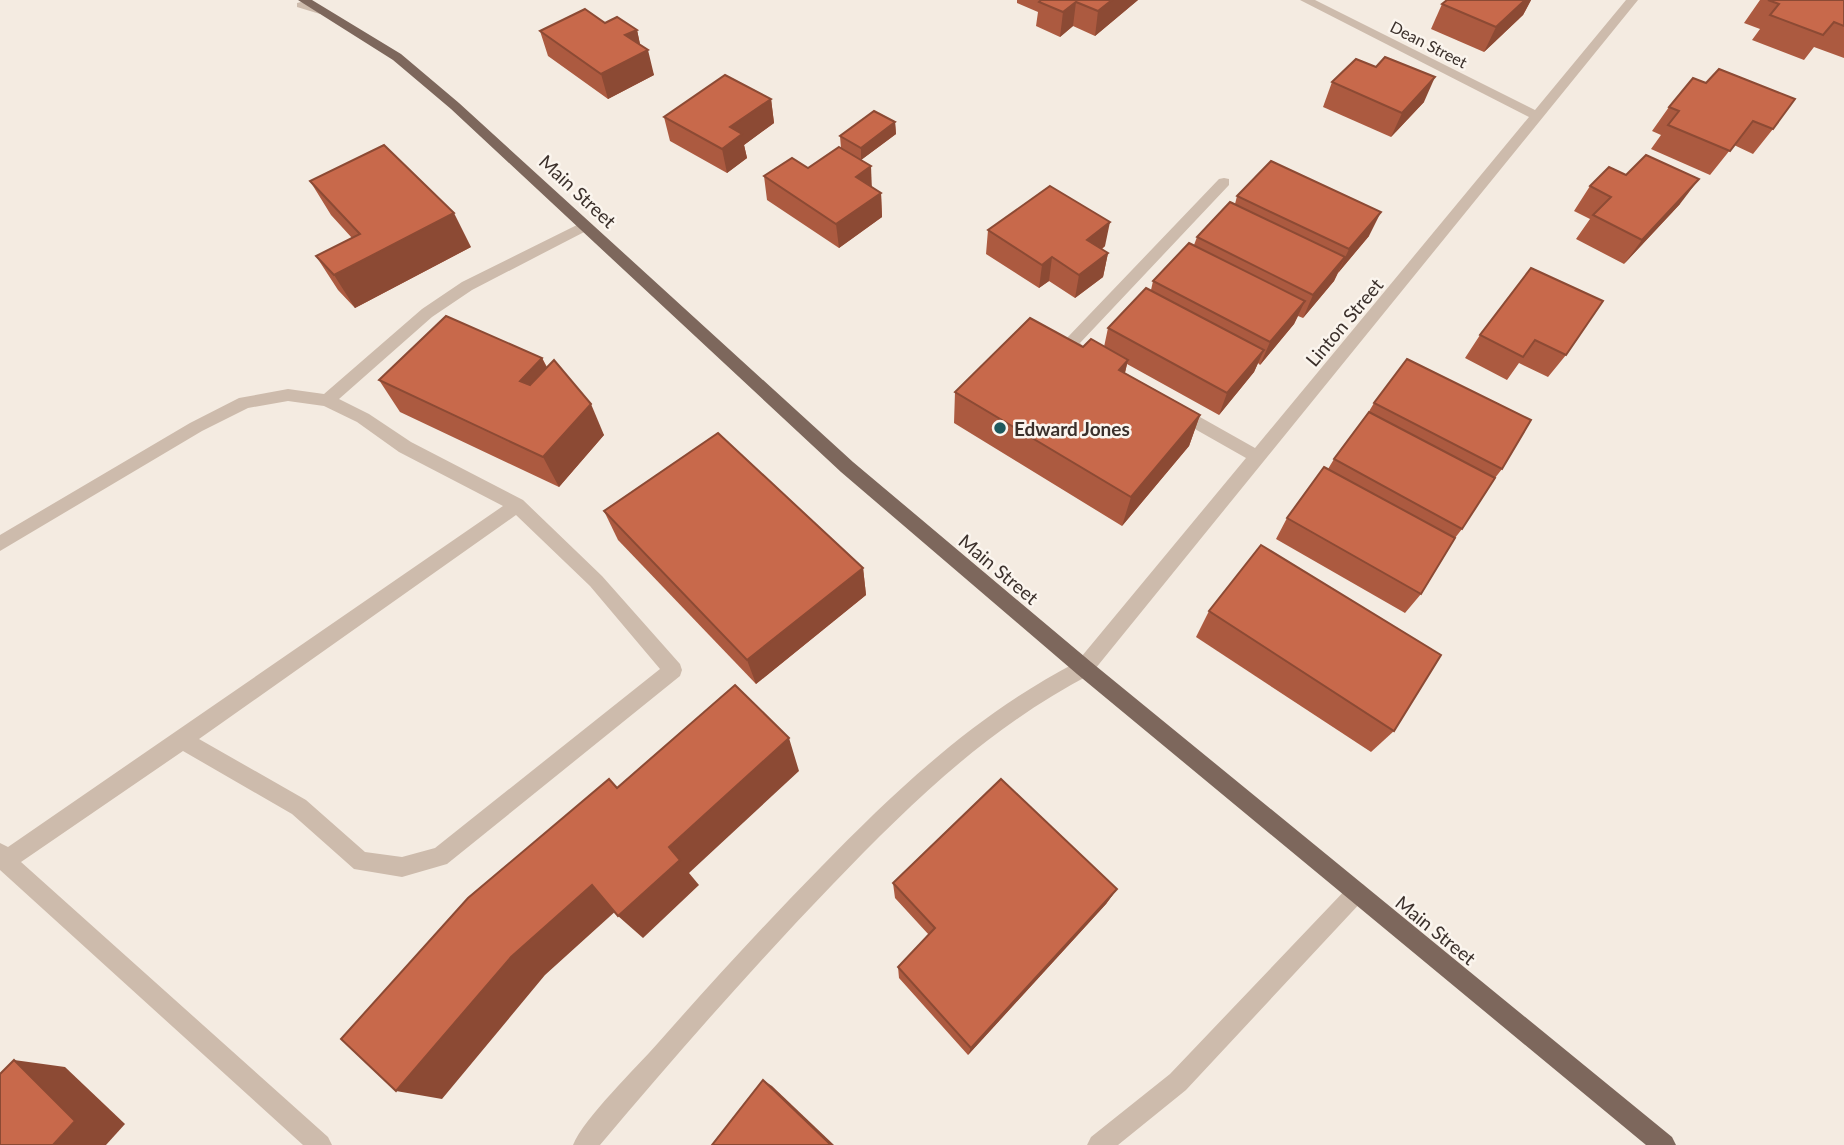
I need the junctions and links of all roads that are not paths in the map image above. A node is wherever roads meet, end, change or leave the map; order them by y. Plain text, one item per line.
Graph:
1 (287, 0) edge
2 (1306, 0) edge
3 (1632, 0) edge
4 (302, 2) edge
5 (320, 11) joint
6 (1538, 117) junction
7 (1224, 182) dead end
8 (585, 226) junction
9 (1094, 364) edge
10 (327, 400) junction
11 (1164, 404) edge
12 (1258, 457) junction
13 (517, 505) junction
14 (0, 544) edge
15 (1084, 668) junction
16 (182, 740) junction
17 (2, 857) edge
18 (1357, 892) junction
19 (320, 1145) edge
20 (585, 1145) edge
21 (1099, 1145) edge
22 (1664, 1145) edge

1 - 4 main road, Main Street
2 - 6 street, Dean Street
3 - 6 street, Linton Street
4 - 5 street, Main Street
5 - 8 main road, Main Street
6 - 12 street, Linton Street
7 - 9 street
8 - 10 street
8 - 15 main road, Main Street
10 - 13 street
10 - 14 street
11 - 12 street
12 - 15 street, Linton Street
13 - 16 street
13 - 16 street
15 - 18 main road, Main Street
15 - 20 street
16 - 17 street
17 - 19 street
18 - 21 street
18 - 22 main road, Main Street

